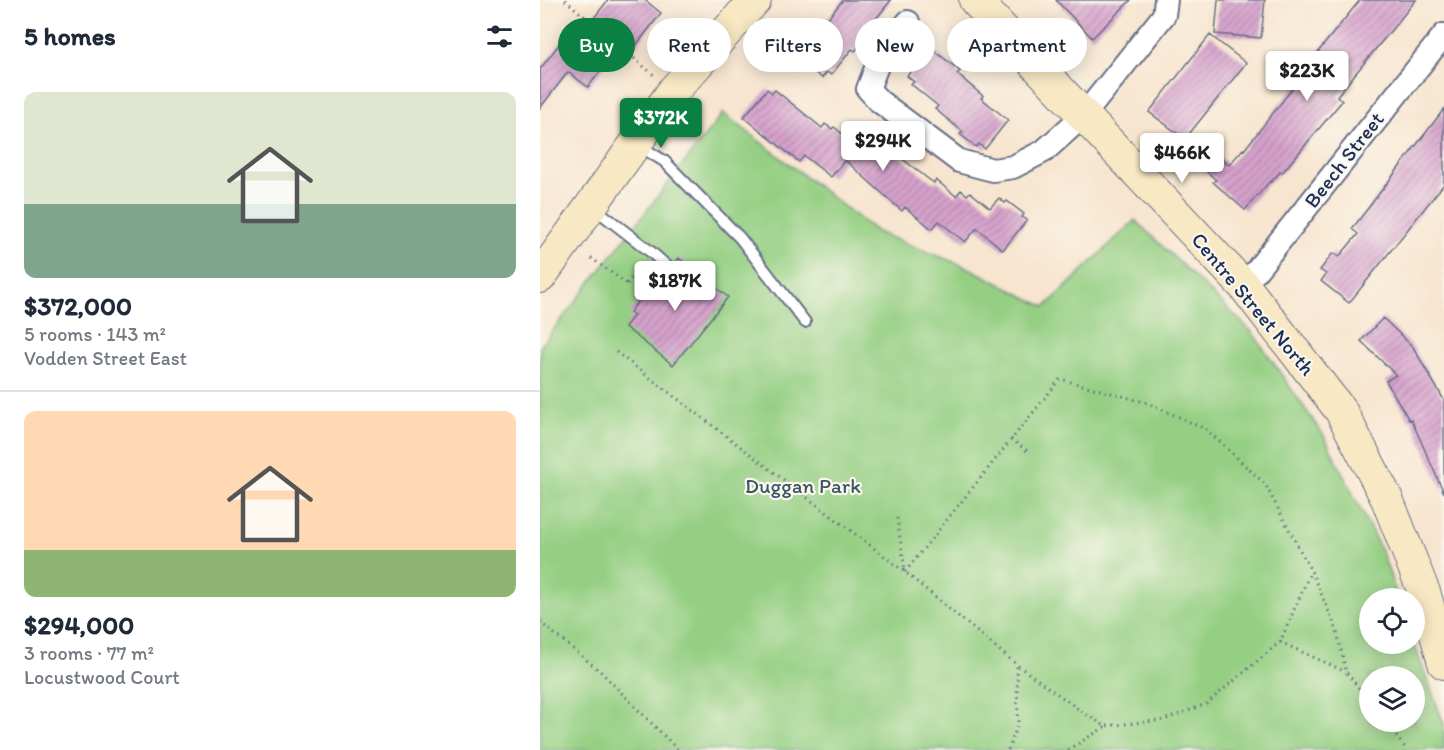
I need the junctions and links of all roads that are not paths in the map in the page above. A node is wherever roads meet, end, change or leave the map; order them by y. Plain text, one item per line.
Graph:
1 (755, 0) edge
2 (975, 0) edge
3 (1166, 0) edge
4 (1444, 34) edge
5 (875, 72) edge
6 (1084, 115) junction
7 (635, 143) junction
8 (591, 206) junction
9 (670, 269) dead end
10 (540, 277) edge
11 (1244, 286) junction
12 (806, 322) dead end
13 (1444, 663) edge

1 - 7 street
2 - 6 street, Centre Street North
3 - 6 street
4 - 11 street, Beech Street
5 - 6 street
6 - 11 street, Centre Street North
7 - 8 street
7 - 12 lane
8 - 9 lane
8 - 10 street
11 - 13 street, Centre Street North

